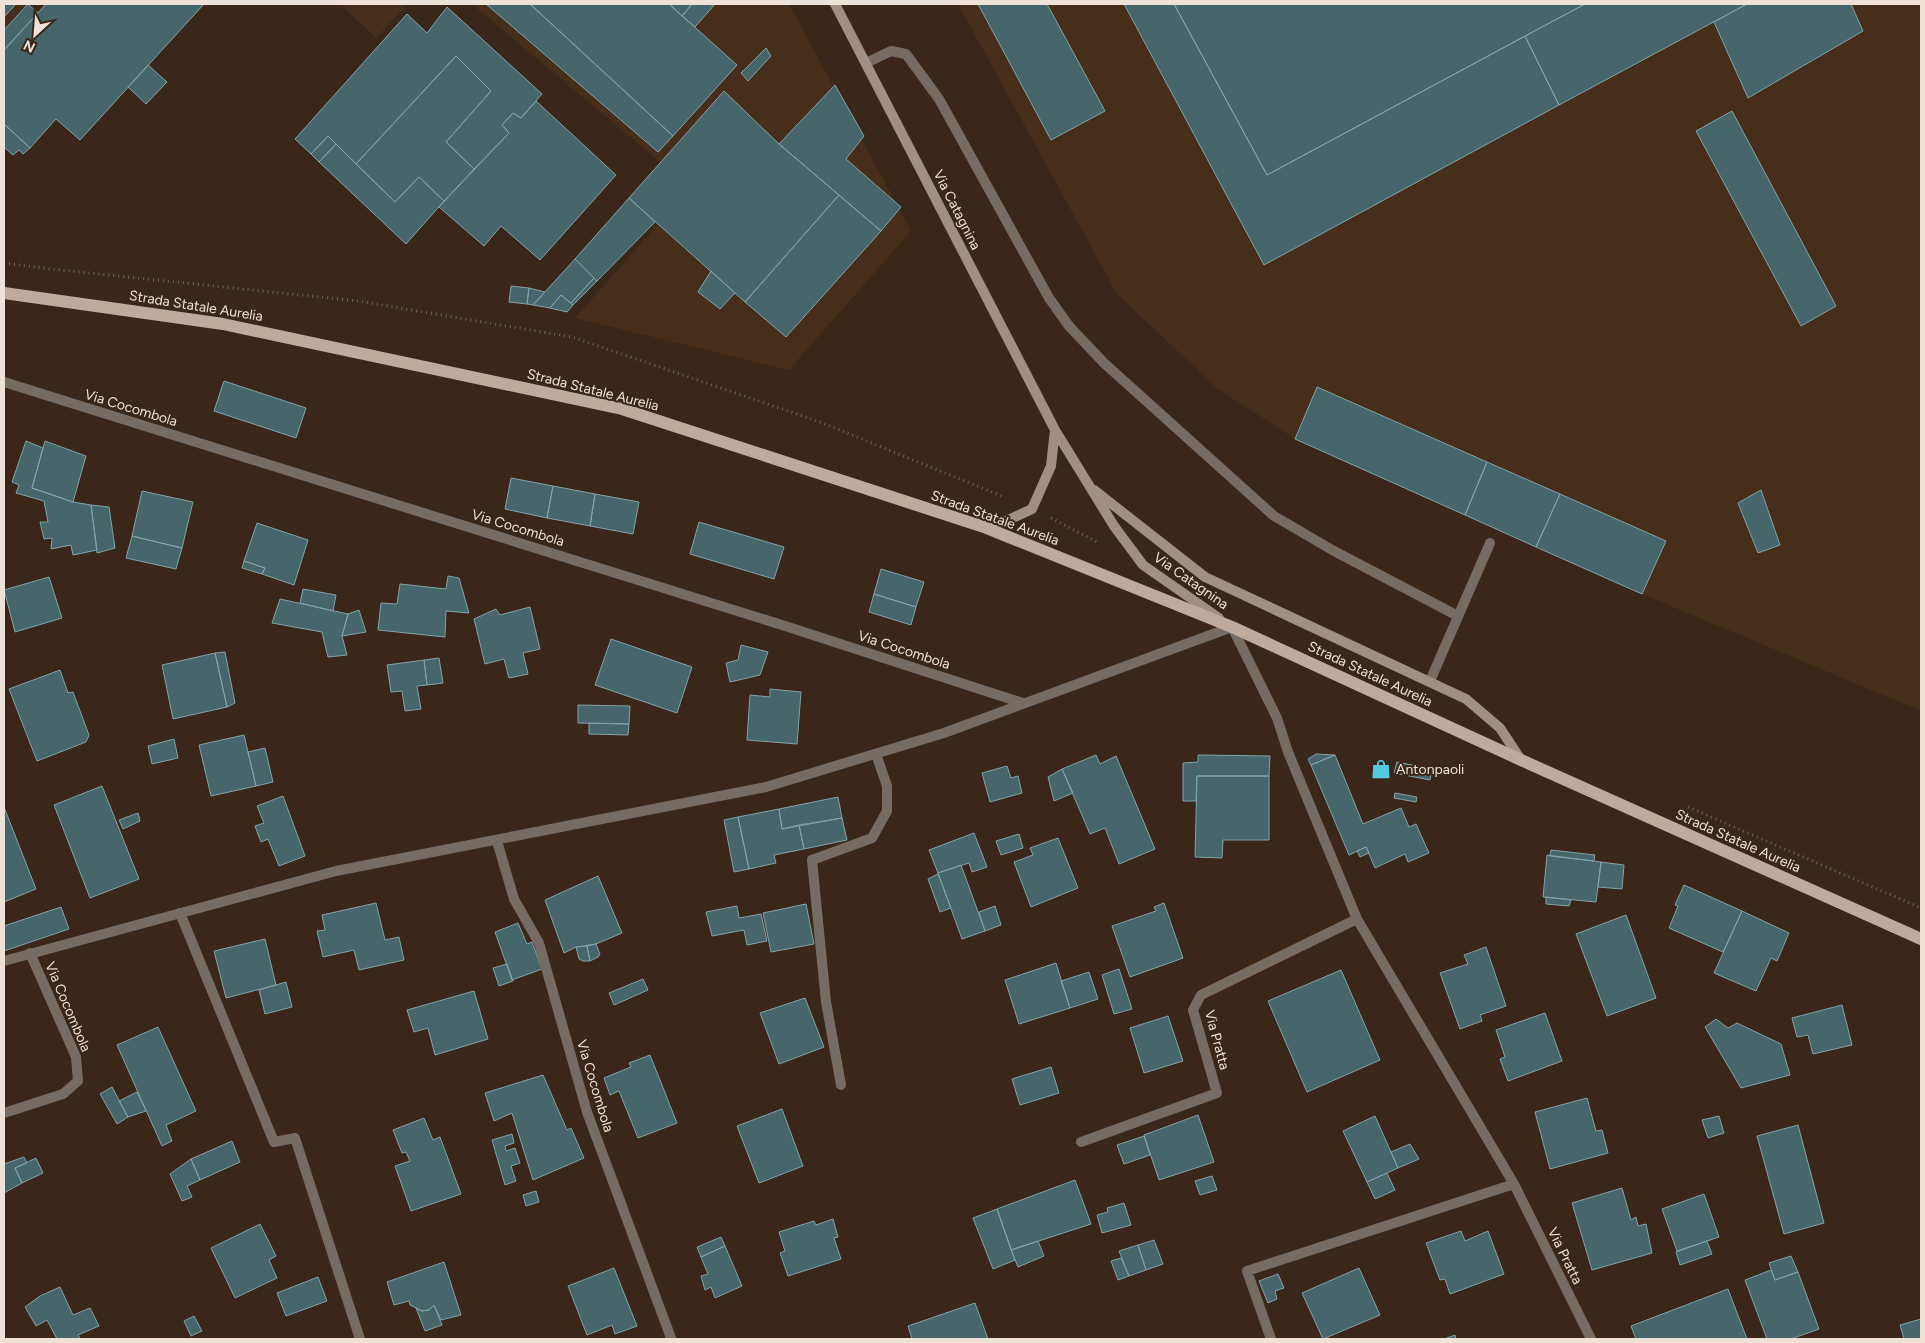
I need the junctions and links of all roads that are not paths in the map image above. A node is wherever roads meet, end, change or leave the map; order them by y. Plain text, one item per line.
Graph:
1 (835, 4) edge
2 (866, 63) junction
3 (4, 292) edge
4 (4, 382) edge
5 (1055, 430) junction
6 (1090, 487) junction
7 (984, 528) junction
8 (1490, 543) dead end
9 (1458, 616) junction
10 (1232, 627) junction
11 (1430, 681) junction
12 (1023, 703) junction
13 (876, 754) junction
14 (1521, 760) junction
15 (497, 841) junction
16 (180, 913) junction
17 (1357, 918) junction
18 (1921, 939) edge
19 (30, 953) junction
20 (4, 961) edge
21 (841, 1085) dead end
22 (4, 1113) edge
23 (1081, 1142) dead end
24 (1514, 1184) junction
25 (671, 1338) edge
26 (360, 1339) edge
27 (1271, 1339) edge
28 (1591, 1339) edge

1 - 2 main road, Via Catagnina
2 - 5 main road, Via Catagnina
2 - 9 street
3 - 7 main road, Strada Statale Aurelia
4 - 12 street, Via Cocombola
5 - 6 main road, Via Catagnina
5 - 7 main road
6 - 10 main road, Via Catagnina
6 - 11 main road
7 - 10 main road, Strada Statale Aurelia
8 - 9 street
9 - 11 street
10 - 12 street, Via Cocombola
10 - 14 main road, Strada Statale Aurelia
10 - 17 street, Via Pratta
11 - 14 main road
12 - 13 street, Via Cocombola
13 - 15 street, Via Cocombola
13 - 21 street
14 - 18 main road, Strada Statale Aurelia
15 - 16 street, Via Cocombola
15 - 25 street, Via Cocombola
16 - 19 street, Via Cocombola
16 - 26 street
17 - 23 street, Via Pratta
17 - 24 street, Via Pratta
19 - 20 street, Via Cocombola
19 - 22 street, Via Cocombola
24 - 27 street
24 - 28 street, Via Pratta

